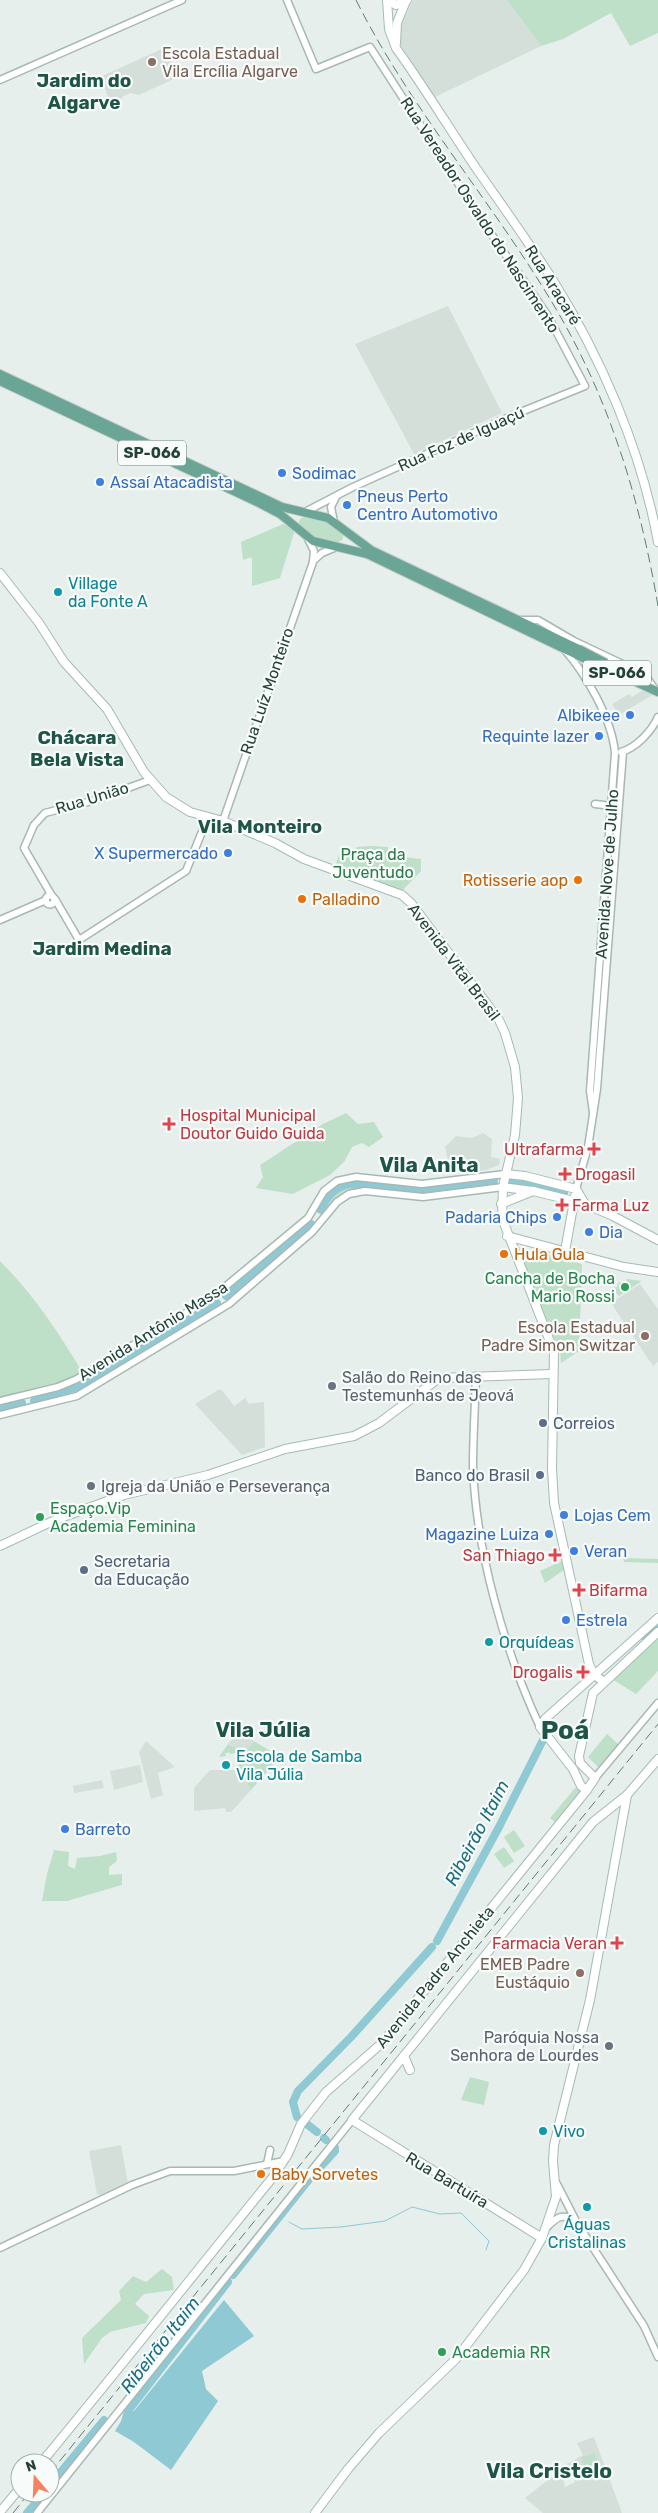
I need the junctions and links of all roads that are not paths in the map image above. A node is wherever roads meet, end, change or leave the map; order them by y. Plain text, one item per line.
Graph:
1 (182, 0) edge
2 (287, 0) edge
3 (387, 0) edge
4 (407, 0) edge
5 (398, 52) junction
6 (0, 80) edge
7 (0, 374) edge
8 (0, 381) edge
9 (585, 386) joint
10 (339, 494) junction
11 (303, 513) junction
12 (334, 522) junction
13 (299, 530) junction
14 (344, 530) junction
15 (306, 537) junction
16 (658, 542) edge
17 (335, 548) junction
18 (313, 562) junction
19 (0, 573) edge
20 (520, 620) junction
21 (563, 648) junction
22 (578, 652) junction
23 (658, 686) edge
24 (658, 693) edge
25 (658, 716) edge
26 (623, 752) junction
27 (615, 753) junction
28 (150, 780) junction
29 (595, 804) dead end
30 (610, 810) junction
31 (208, 817) junction
32 (223, 821) junction
33 (50, 900) junction
34 (0, 920) edge
35 (593, 1112) junction
36 (505, 1174) junction
37 (502, 1187) junction
38 (576, 1189) junction
39 (533, 1191) junction
40 (574, 1201) junction
41 (501, 1204) junction
42 (585, 1204) junction
43 (572, 1211) junction
44 (507, 1236) junction
45 (658, 1240) edge
46 (565, 1251) junction
47 (658, 1272) edge
48 (554, 1374) junction
49 (476, 1376) junction
50 (0, 1401) edge
51 (0, 1415) edge
52 (0, 1546) edge
53 (658, 1618) edge
54 (658, 1632) edge
55 (594, 1675) junction
56 (603, 1681) junction
57 (658, 1703) edge
58 (540, 1728) junction
59 (579, 1756) junction
60 (658, 1759) edge
61 (569, 1764) junction
62 (595, 1778) junction
63 (587, 1790) junction
64 (627, 1795) junction
65 (404, 2056) junction
66 (410, 2070) dead end
67 (352, 2120) junction
68 (270, 2150) dead end
69 (284, 2161) junction
70 (267, 2164) junction
71 (556, 2182) junction
72 (577, 2223) junction
73 (545, 2229) junction
74 (542, 2238) junction
75 (0, 2248) edge
76 (658, 2357) edge
77 (49, 2453) edge
78 (10, 2500) edge
79 (0, 2512) edge
80 (37, 2513) edge
81 (315, 2513) edge

1 - 6 street
2 - 9 street, Rua Vereador Osvaldo do Nascimento
3 - 4 main road
3 - 5 main road, Rua Aracaré
4 - 5 main road
5 - 16 main road, Rua Aracaré
7 - 11 main road, SP-066
8 - 13 main road, SP-066
9 - 10 street, Rua Foz de Iguaçú
10 - 11 street, Rua Foz de Iguaçú
10 - 12 street
11 - 12 main road, SP-066
11 - 13 main road
12 - 14 main road, SP-066
13 - 15 main road, SP-066
14 - 17 main road
14 - 20 main road, SP-066
15 - 17 main road, SP-066
15 - 18 street
17 - 18 street
17 - 21 main road, SP-066
18 - 32 street, Rua Luíz Monteiro
19 - 28 main road, Avenida Vital Brasil
20 - 22 main road, SP-066
20 - 24 street
21 - 22 main road, SP-066
21 - 27 street, Avenida Nove de Julho
22 - 23 main road, SP-066, bridge
22 - 24 main road, SP-066, bridge
25 - 26 street
26 - 27 street
26 - 35 street, Avenida Nove de Julho
27 - 30 street, Avenida Nove de Julho
28 - 31 main road, Avenida Vital Brasil
28 - 33 street, Rua União
29 - 30 street
30 - 35 street, Avenida Nove de Julho
31 - 32 main road, Avenida Vital Brasil
31 - 33 street
32 - 36 main road, Avenida Vital Brasil
33 - 34 street
35 - 38 street, Avenida Nove de Julho
36 - 37 main road, Avenida Vital Brasil
36 - 38 main road, Avenida Antônio Massa
36 - 50 street, Avenida Antônio Massa
37 - 39 main road, Avenida Antônio Massa
37 - 41 main road, Avenida Vital Brasil
37 - 51 street, Avenida Antônio Massa
38 - 40 main road, Avenida Nove de Julho
38 - 42 main road
39 - 40 main road, Avenida Antônio Massa
39 - 41 main road
40 - 43 main road, Avenida Nove de Julho
41 - 44 main road, Avenida Vital Brasil
42 - 43 main road
42 - 45 main road
43 - 46 main road, Avenida Nove de Julho
44 - 46 main road
44 - 48 main road, Avenida Vital Brasil
46 - 47 main road
48 - 49 main road
48 - 55 main road
49 - 52 main road
49 - 58 street
53 - 55 main road
54 - 56 main road
55 - 56 main road
55 - 58 main road
56 - 59 main road
57 - 62 street
58 - 61 main road
59 - 61 main road
59 - 62 main road
60 - 64 main road
61 - 63 main road
62 - 63 main road, Avenida Padre Anchieta
63 - 69 main road, Avenida Padre Anchieta
64 - 65 main road
64 - 71 main road
65 - 66 main road
65 - 67 main road
67 - 74 main road, Rua Bartuíra
67 - 80 street
68 - 70 street
69 - 70 street
69 - 77 main road, Avenida Padre Anchieta
70 - 75 street
71 - 72 street
71 - 73 main road
72 - 73 street
72 - 76 street
73 - 74 main road
74 - 81 main road
78 - 79 main road

